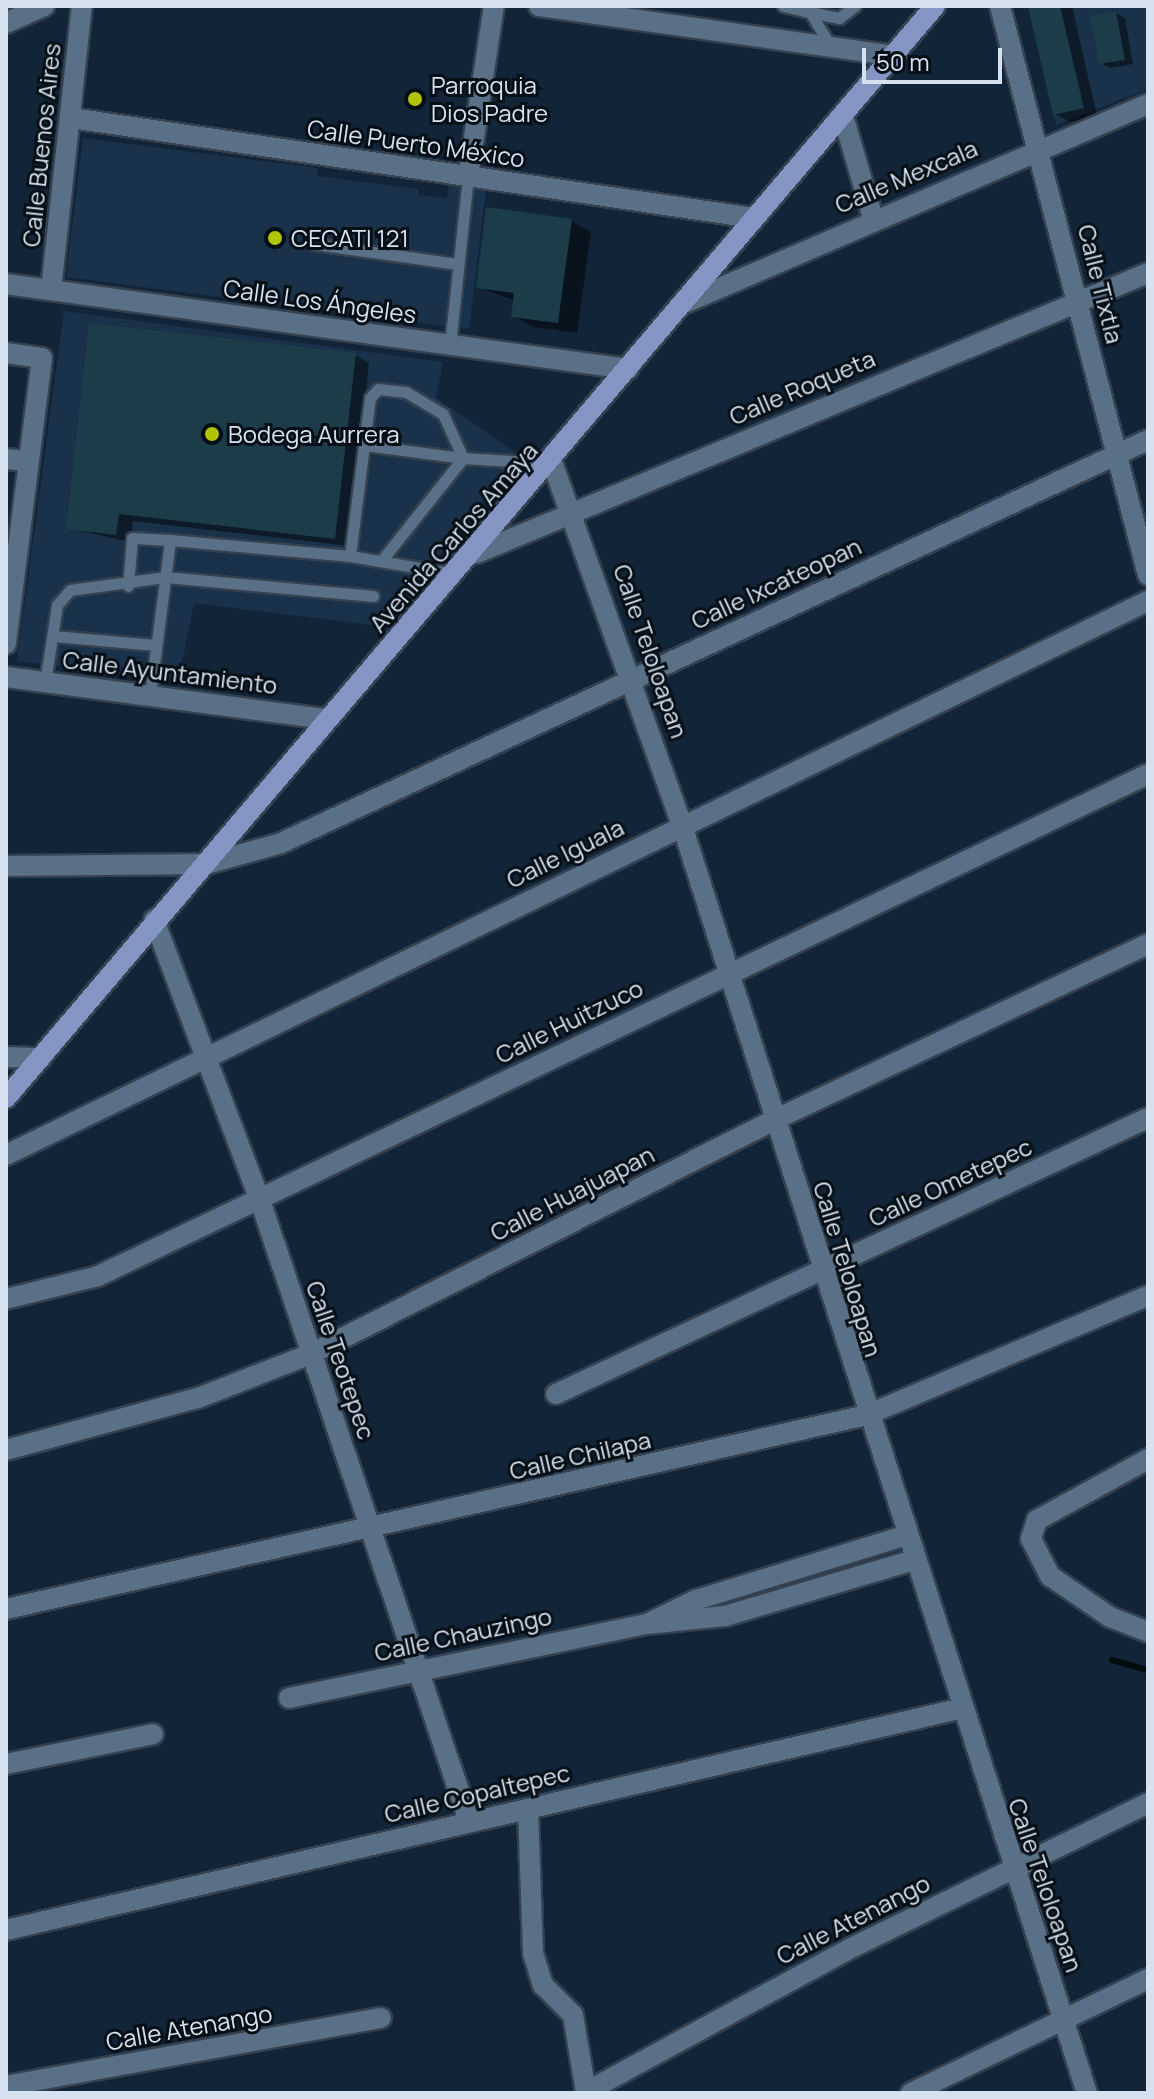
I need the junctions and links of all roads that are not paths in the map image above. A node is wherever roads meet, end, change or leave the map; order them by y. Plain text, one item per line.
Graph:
1 (44, 6) edge
2 (82, 6) edge
3 (494, 6) edge
4 (539, 6) edge
5 (783, 6) edge
6 (855, 6) edge
7 (935, 6) edge
8 (1000, 6) edge
9 (810, 12) junction
10 (6, 23) edge
11 (830, 45) junction
12 (894, 56) junction
13 (1148, 104) edge
14 (843, 116) junction
15 (71, 118) junction
16 (1040, 147) junction
17 (468, 177) junction
18 (754, 218) junction
19 (873, 218) junction
20 (315, 244) dead end
21 (458, 264) junction
22 (1148, 273) edge
23 (6, 284) edge
24 (51, 290) junction
25 (1079, 300) junction
26 (687, 302) junction
27 (450, 345) junction
28 (6, 353) edge
29 (628, 369) junction
30 (1148, 440) edge
31 (365, 445) junction
32 (1116, 453) junction
33 (463, 458) junction
34 (6, 459) edge
35 (28, 461) junction
36 (552, 462) junction
37 (575, 509) junction
38 (170, 540) junction
39 (477, 553) junction
40 (350, 556) junction
41 (381, 561) junction
42 (458, 574) junction
43 (1148, 575) edge
44 (165, 577) junction
45 (128, 586) junction
46 (373, 596) dead end
47 (1148, 601) edge
48 (53, 636) junction
49 (6, 644) edge
50 (156, 645) junction
51 (6, 677) edge
52 (634, 678) junction
53 (45, 682) junction
54 (150, 695) junction
55 (326, 719) junction
56 (1148, 774) edge
57 (682, 825) junction
58 (206, 864) junction
59 (6, 866) edge
60 (154, 920) junction
61 (1148, 944) edge
62 (729, 972) junction
63 (207, 1056) junction
64 (6, 1057) edge
65 (41, 1058) junction
66 (6, 1098) edge
67 (1148, 1118) edge
68 (774, 1120) junction
69 (6, 1155) edge
70 (260, 1200) junction
71 (822, 1271) junction
72 (1148, 1296) edge
73 (6, 1299) edge
74 (311, 1354) junction
75 (556, 1394) dead end
76 (867, 1415) junction
77 (6, 1450) edge
78 (1148, 1459) edge
79 (372, 1530) junction
80 (907, 1535) junction
81 (914, 1560) junction
82 (6, 1609) edge
83 (647, 1624) junction
84 (1148, 1632) edge
85 (419, 1669) junction
86 (289, 1698) dead end
87 (959, 1709) junction
88 (153, 1734) dead end
89 (6, 1764) edge
90 (1148, 1803) edge
91 (528, 1809) junction
92 (469, 1821) junction
93 (1012, 1868) junction
94 (6, 1930) edge
95 (1148, 1979) edge
96 (381, 2018) dead end
97 (1064, 2020) junction
98 (6, 2086) edge
99 (586, 2093) edge
100 (911, 2093) edge
101 (1087, 2093) edge

1 - 10 street
2 - 15 street, Calle Buenos Aires
3 - 17 street
4 - 11 street
5 - 9 lane
6 - 9 lane
7 - 12 main road, Avenida Carlos Amaya
8 - 16 street, Calle Tixtla
9 - 11 lane
11 - 12 street
12 - 14 main road, Avenida Carlos Amaya
13 - 16 street, Calle Mexcala
14 - 18 main road, Avenida Carlos Amaya
14 - 19 street
15 - 17 street, Calle Puerto México
15 - 24 street, Calle Buenos Aires
16 - 19 street, Calle Mexcala
16 - 25 street, Calle Tixtla
17 - 18 street, Calle Puerto México
17 - 21 lane
18 - 26 main road, Avenida Carlos Amaya
19 - 26 street, Calle Mexcala
20 - 21 lane
21 - 27 lane
22 - 25 street, Calle Roqueta
23 - 24 street, Calle Los Ángeles
24 - 27 street, Calle Los Ángeles
25 - 32 street, Calle Tixtla
25 - 37 street, Calle Roqueta
26 - 29 main road, Avenida Carlos Amaya
27 - 29 street, Calle Los Ángeles
28 - 35 street
29 - 36 main road, Avenida Carlos Amaya
30 - 32 street, Calle Ixcateopan
31 - 33 lane
31 - 33 lane
31 - 40 lane
32 - 43 street, Calle Tixtla
32 - 52 street, Calle Ixcateopan
33 - 36 lane
33 - 41 lane
34 - 35 street
35 - 49 street
36 - 37 street, Calle Teloloapan
36 - 39 main road, Avenida Carlos Amaya
37 - 39 street, Calle Roqueta
37 - 52 street, Calle Teloloapan
38 - 40 lane
38 - 44 lane
38 - 45 lane
39 - 42 main road, Avenida Carlos Amaya
40 - 41 lane
41 - 42 lane
42 - 55 main road, Avenida Carlos Amaya
44 - 45 lane
44 - 46 lane
44 - 50 lane
45 - 48 lane
47 - 57 street, Calle Iguala
48 - 50 lane
48 - 53 lane
50 - 54 lane
51 - 53 street, Calle Ayuntamiento
52 - 57 street, Calle Teloloapan
52 - 58 street, Calle Ixcateopan
53 - 54 street, Calle Ayuntamiento
54 - 55 street, Calle Ayuntamiento
55 - 58 main road, Avenida Carlos Amaya
56 - 62 street, Calle Huitzuco
57 - 62 street, Calle Teloloapan
57 - 63 street, Calle Iguala
58 - 59 street, Calle Ixcateopan
58 - 60 main road, Avenida Carlos Amaya
60 - 63 street, Calle Teotepec
60 - 65 main road, Avenida Carlos Amaya
61 - 68 street, Calle Huajuapan
62 - 68 street, Calle Teloloapan
62 - 70 street, Calle Huitzuco
63 - 69 street, Calle Iguala
63 - 70 street, Calle Teotepec
64 - 65 street
65 - 66 main road, Avenida Carlos Amaya
67 - 71 street, Calle Ometepec
68 - 71 street, Calle Teloloapan
68 - 74 street, Calle Huajuapan
70 - 73 street, Calle Huitzuco
70 - 74 street, Calle Teotepec
71 - 75 street, Calle Ometepec
71 - 76 street, Calle Teloloapan
72 - 76 street, Calle Chilapa
74 - 77 street, Calle Huajuapan
74 - 79 street, Calle Teotepec
76 - 79 street, Calle Chilapa
76 - 80 street, Calle Teloloapan
78 - 84 street
79 - 82 street, Calle Chilapa
79 - 85 street, Calle Teotepec
80 - 81 street, Calle Teloloapan
80 - 83 street, Calle Chauzingo
81 - 83 street, Calle Chauzingo
81 - 87 street, Calle Teloloapan
83 - 85 street, Calle Chauzingo
85 - 86 street, Calle Chauzingo
85 - 92 street, Calle Teotepec
87 - 91 street, Calle Copaltepec
87 - 93 street, Calle Teloloapan
88 - 89 street
90 - 93 street, Calle Atenango
91 - 92 street, Calle Copaltepec
91 - 99 street
92 - 94 street, Calle Copaltepec
93 - 97 street, Calle Teloloapan
93 - 99 street, Calle Atenango
95 - 97 street
96 - 98 street, Calle Atenango
97 - 100 street
97 - 101 street, Calle Teloloapan

